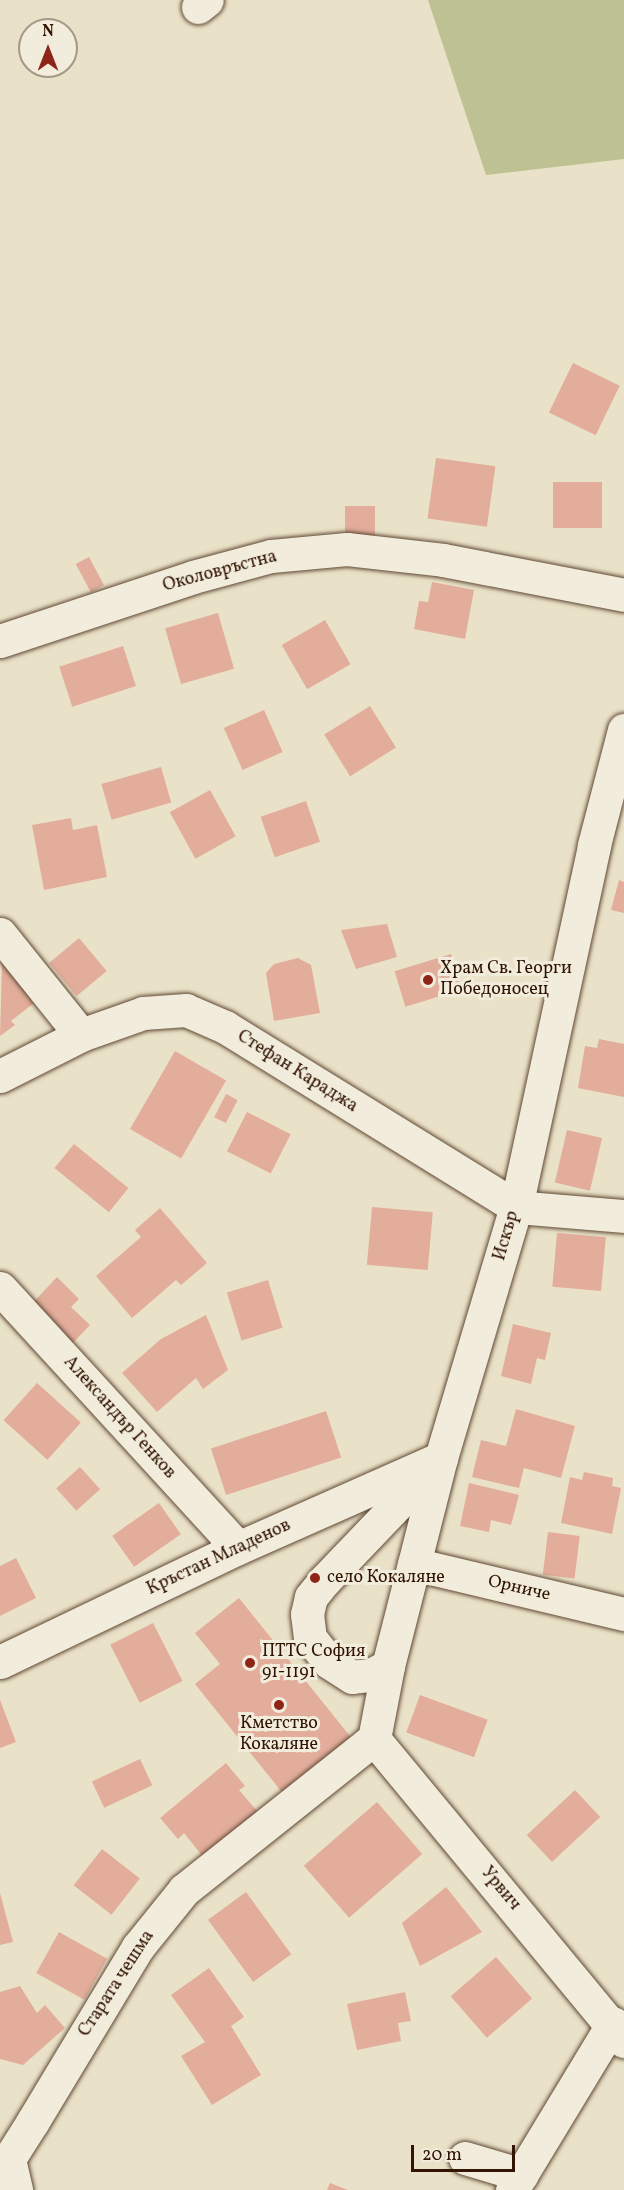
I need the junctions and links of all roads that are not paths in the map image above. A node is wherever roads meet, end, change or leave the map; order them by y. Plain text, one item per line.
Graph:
1 (624, 595) edge
2 (0, 641) edge
3 (624, 729) edge
4 (0, 934) edge
5 (81, 1035) junction
6 (0, 1076) edge
7 (516, 1207) junction
8 (624, 1216) edge
9 (0, 1288) edge
10 (441, 1458) junction
11 (238, 1548) junction
12 (414, 1564) junction
13 (624, 1614) edge
14 (0, 1662) edge
15 (388, 1666) junction
16 (374, 1739) junction
17 (618, 2032) edge
18 (465, 2158) dead end
19 (4, 2160) edge
20 (517, 2183) edge
21 (16, 2190) edge

1 - 2 street, Околовръстна
3 - 7 street, Искър
4 - 5 street
5 - 6 street, Стефан Караджа
5 - 7 street, Стефан Караджа
7 - 8 street, Стефан Караджа
7 - 10 street, Искър
9 - 11 street, Александър Генков
10 - 11 street, Кръстан Младенов
10 - 12 street, Искър
10 - 15 street
11 - 14 street, Кръстан Младенов
12 - 13 street, Орниче
12 - 15 street, Искър
15 - 16 street, Искър
16 - 17 street, Урвич
16 - 19 street, Старата чешма
17 - 20 street
18 - 20 street
19 - 21 street

